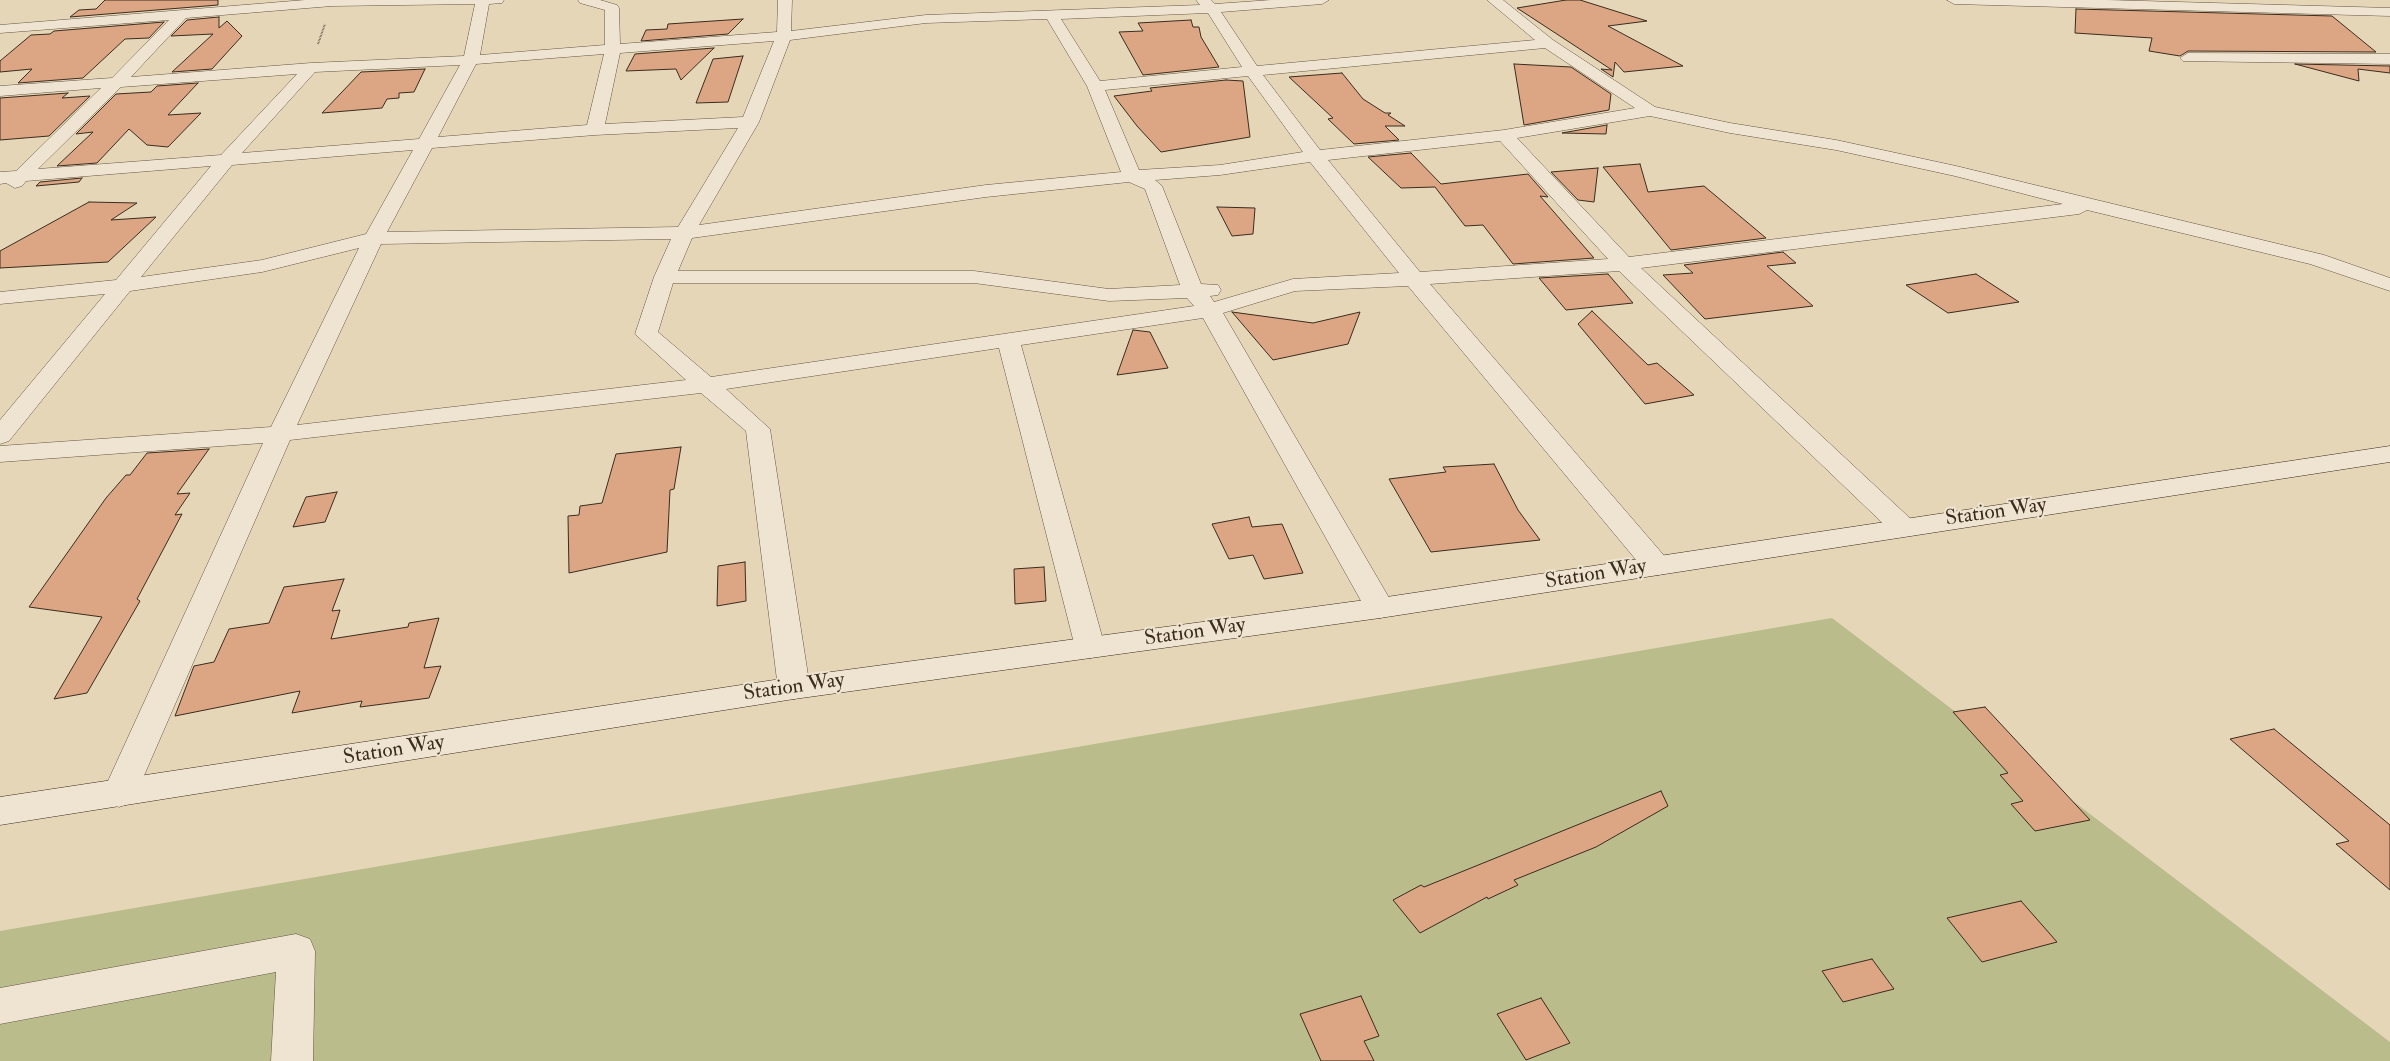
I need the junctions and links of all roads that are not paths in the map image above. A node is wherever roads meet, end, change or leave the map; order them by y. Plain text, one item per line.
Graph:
1 (585, 0) edge
2 (785, 0) edge
3 (1322, 0) edge
4 (1494, 0) edge
5 (1954, 0) edge
6 (2378, 0) edge
7 (490, 1) edge
8 (2085, 2) edge
9 (1208, 4) edge
10 (2390, 5) edge
11 (2390, 12) edge
12 (180, 16) junction
13 (1052, 16) junction
14 (24, 28) junction
15 (0, 29) edge
16 (784, 36) junction
17 (6, 43) dead end
18 (1548, 43) junction
19 (613, 48) junction
20 (2188, 58) dead end
21 (2390, 59) edge
22 (471, 60) junction
23 (311, 68) junction
24 (1252, 71) junction
25 (117, 82) junction
26 (1095, 86) junction
27 (0, 91) edge
28 (1650, 111) junction
29 (750, 122) junction
30 (595, 130) junction
31 (1504, 134) junction
32 (425, 144) junction
33 (1315, 156) junction
34 (226, 160) junction
35 (1132, 176) junction
36 (20, 177) junction
37 (3, 185) edge
38 (2093, 206) junction
39 (684, 233) junction
40 (374, 238) junction
41 (1624, 264) junction
42 (665, 277) junction
43 (1414, 279) junction
44 (1292, 284) junction
45 (122, 286) junction
46 (2390, 286) edge
47 (1193, 291) junction
48 (0, 298) edge
49 (1210, 310) junction
50 (1009, 341) junction
51 (706, 385) junction
52 (280, 434) junction
53 (0, 436) edge
54 (0, 454) edge
55 (2390, 454) edge
56 (1903, 527) junction
57 (1657, 566) junction
58 (1380, 608) junction
59 (1090, 647) junction
60 (794, 688) junction
61 (119, 794) junction
62 (0, 811) edge
63 (0, 1006) edge
64 (292, 1061) edge

1 - 19 street
2 - 16 street
3 - 9 street
4 - 18 street
5 - 8 street
6 - 10 street
7 - 12 street
7 - 22 street
8 - 11 street
9 - 13 street
9 - 24 street
12 - 14 street
12 - 25 street
13 - 16 street
13 - 26 street
14 - 15 street
14 - 17 street
16 - 19 street
16 - 29 street
18 - 24 street
18 - 28 street
19 - 22 street
19 - 30 street
20 - 21 street
22 - 23 street
22 - 32 street
23 - 25 street
23 - 34 street
24 - 26 street
24 - 33 street
25 - 27 street
25 - 36 street
26 - 35 street
28 - 31 street
28 - 38 street
29 - 30 street
29 - 39 street
30 - 32 street
31 - 33 street
31 - 41 street
32 - 34 street
32 - 40 street
33 - 35 street
33 - 43 street
34 - 36 street
34 - 45 street
35 - 39 street
35 - 47 street
36 - 37 street
38 - 41 street
38 - 46 street
39 - 40 street
39 - 42 street
40 - 45 street
40 - 52 street
41 - 43 street
41 - 56 street
42 - 47 street
42 - 51 street
43 - 44 street
43 - 57 street
44 - 47 street
44 - 49 street
45 - 48 street
45 - 53 street
47 - 49 street
49 - 50 street
49 - 58 street
50 - 51 street
50 - 59 street
51 - 52 street
51 - 60 street
52 - 54 street
52 - 61 street
55 - 56 street, Station Way
56 - 57 street, Station Way
57 - 58 street, Station Way
58 - 59 street, Station Way
59 - 60 street, Station Way
60 - 61 street, Station Way
61 - 62 street, Station Way
63 - 64 street

